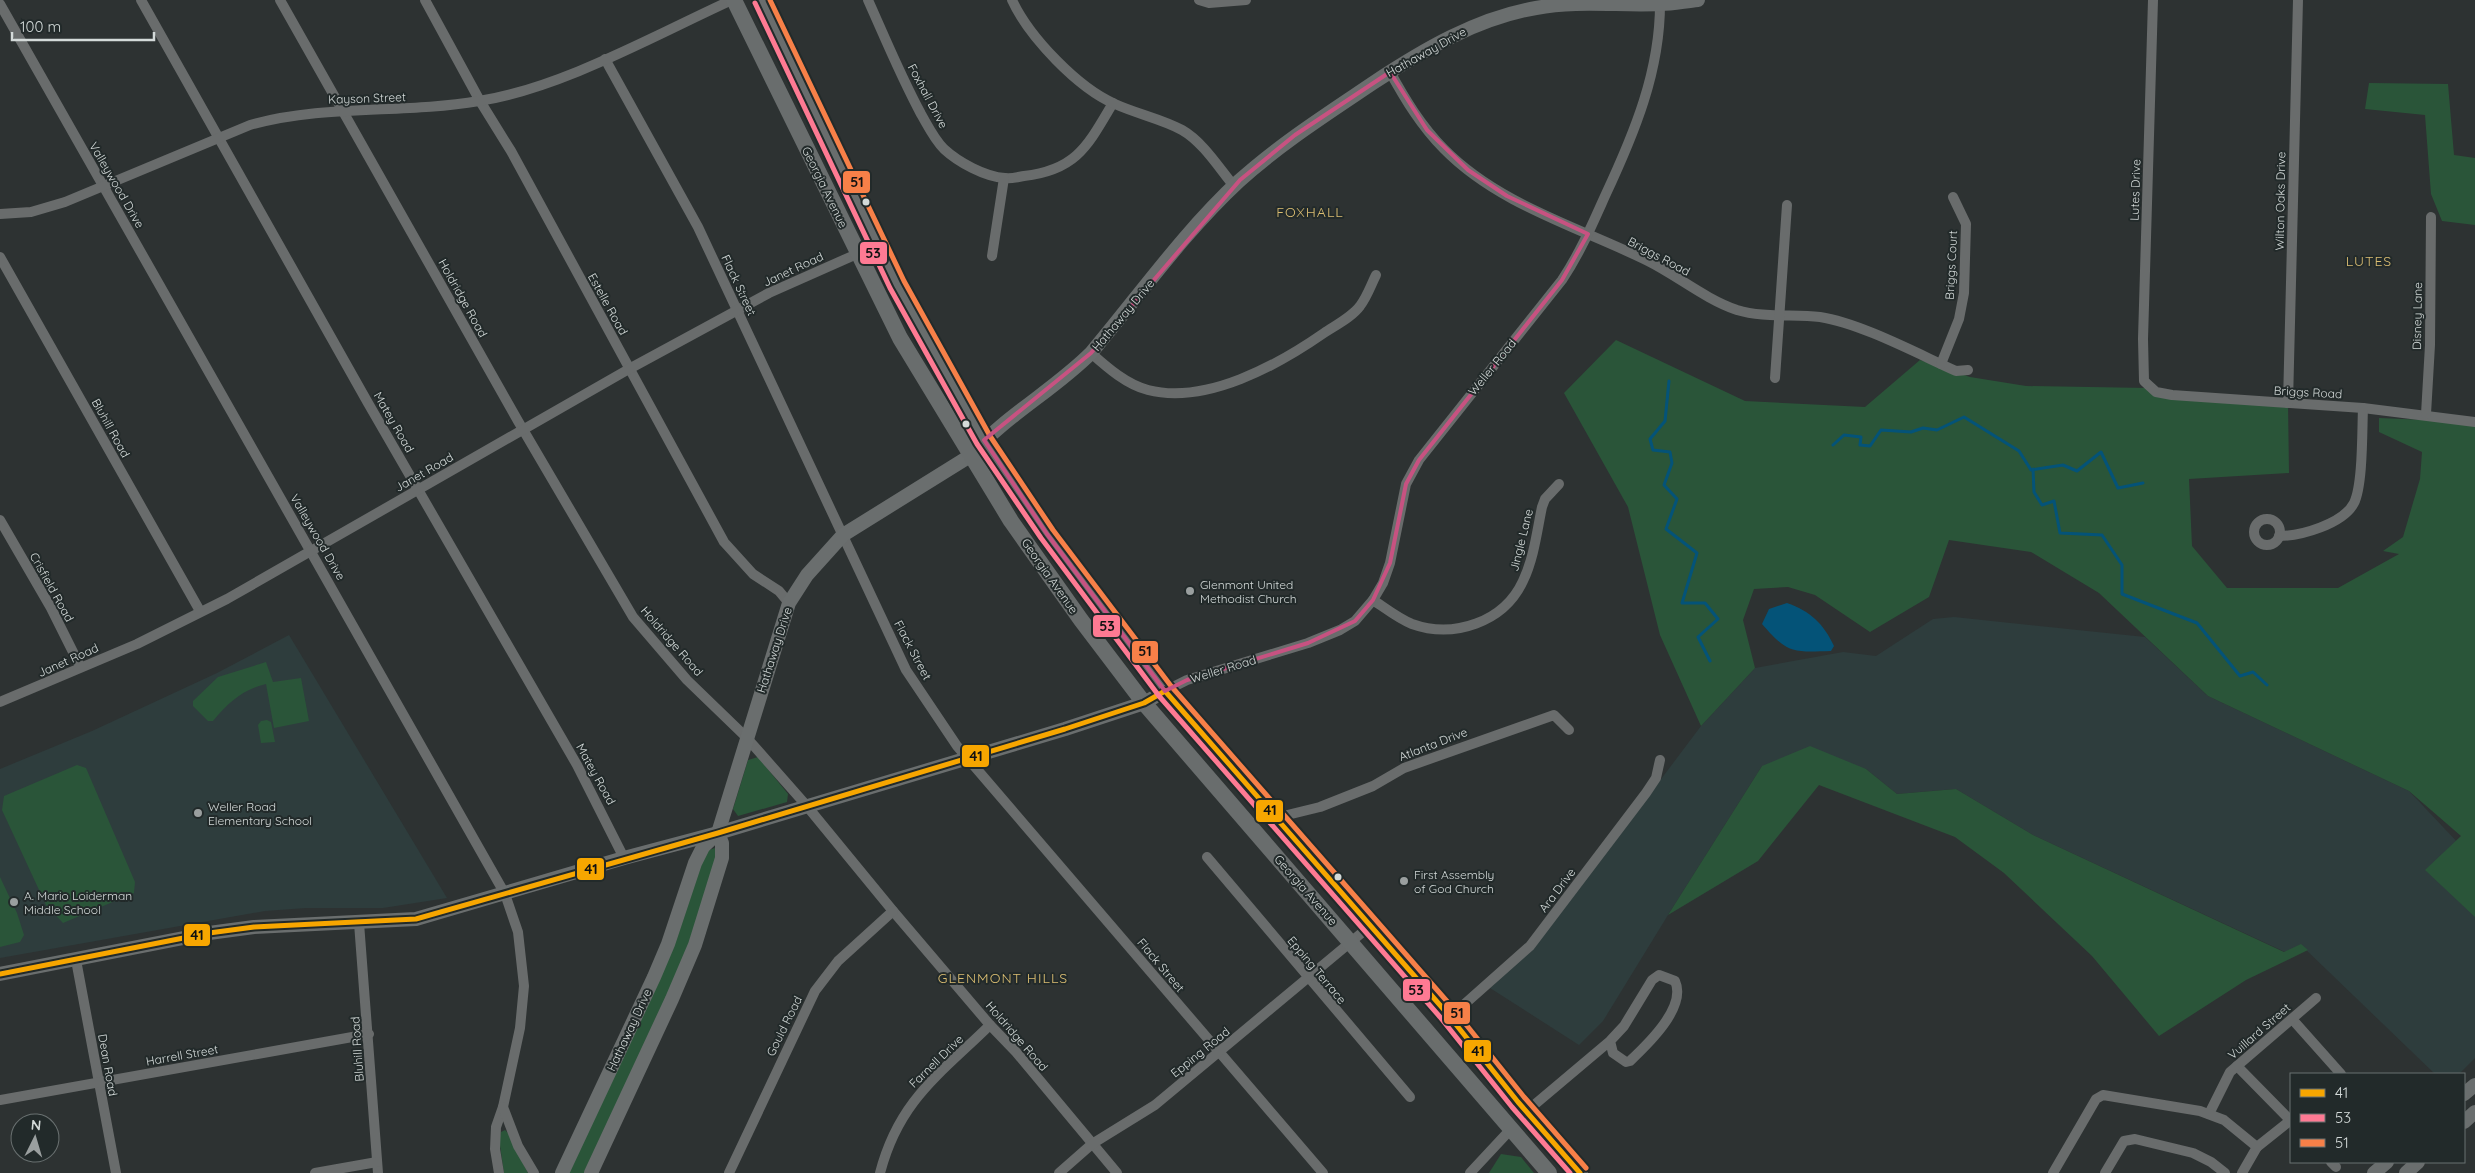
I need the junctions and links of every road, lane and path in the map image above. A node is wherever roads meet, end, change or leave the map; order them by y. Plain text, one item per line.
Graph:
1 (141, 0) edge
2 (280, 0) edge
3 (425, 0) edge
4 (733, 0) edge
5 (762, 0) edge
6 (868, 0) edge
7 (1012, 0) edge
8 (1199, 0) edge
9 (1246, 0) edge
10 (1698, 0) edge
11 (2153, 0) edge
12 (2298, 0) edge
13 (1660, 2) edge
14 (0, 4) edge
15 (605, 59) junction
16 (1390, 72) junction
17 (480, 101) junction
18 (1113, 103) junction
19 (344, 112) junction
20 (218, 138) junction
21 (1004, 178) junction
22 (104, 186) junction
23 (1234, 186) junction
24 (1953, 197) dead end
25 (1787, 205) dead end
26 (0, 214) edge
27 (2432, 217) dead end
28 (1588, 234) junction
29 (857, 254) junction
30 (992, 256) dead end
31 (0, 257) edge
32 (1376, 276) dead end
33 (737, 310) junction
34 (1779, 315) junction
35 (1092, 353) junction
36 (1941, 364) junction
37 (630, 369) junction
38 (1968, 370) dead end
39 (1775, 378) dead end
40 (2144, 381) joint
41 (2288, 403) junction
42 (2363, 408) junction
43 (2426, 414) junction
44 (2475, 422) edge
45 (523, 430) junction
46 (984, 440) junction
47 (970, 456) junction
48 (1559, 484) dead end
49 (419, 489) junction
50 (0, 520) edge
51 (843, 536) junction
52 (2279, 536) dead end
53 (311, 550) junction
54 (1373, 600) junction
55 (789, 603) junction
56 (200, 611) junction
57 (80, 666) junction
58 (1165, 691) junction
59 (0, 702) edge
60 (1144, 703) junction
61 (1569, 730) dead end
62 (746, 737) junction
63 (968, 757) junction
64 (1660, 760) dead end
65 (806, 805) junction
66 (1275, 818) junction
67 (718, 833) junction
68 (624, 858) junction
69 (1207, 858) dead end
70 (505, 894) junction
71 (893, 911) junction
72 (359, 923) junction
73 (1370, 926) junction
74 (1351, 942) junction
75 (76, 960) junction
76 (0, 974) edge
77 (1308, 978) junction
78 (2316, 998) dead end
79 (1450, 1017) junction
80 (2292, 1019) junction
81 (990, 1025) junction
82 (368, 1034) junction
83 (1610, 1041) junction
84 (1220, 1053) junction
85 (2237, 1066) junction
86 (2339, 1073) edge
87 (98, 1083) junction
88 (2475, 1084) edge
89 (2465, 1093) edge
90 (1410, 1097) dead end
91 (0, 1100) edge
92 (503, 1107) junction
93 (1527, 1111) junction
94 (2475, 1112) edge
95 (2209, 1114) junction
96 (2290, 1120) edge
97 (2465, 1121) edge
98 (2290, 1122) edge
99 (1511, 1129) junction
100 (1092, 1144) junction
101 (2257, 1147) junction
102 (377, 1162) junction
103 (2386, 1163) edge
104 (2417, 1163) edge
105 (116, 1173) edge
106 (315, 1173) edge
107 (378, 1173) edge
108 (499, 1173) edge
109 (534, 1173) edge
110 (562, 1173) edge
111 (590, 1173) edge
112 (729, 1173) edge
113 (880, 1173) edge
114 (1059, 1173) edge
115 (1117, 1173) edge
116 (1323, 1173) edge
117 (1470, 1173) edge
118 (1549, 1173) edge
119 (1580, 1173) edge
120 (2053, 1173) edge
121 (2106, 1173) edge
122 (2225, 1173) edge
123 (2242, 1173) edge
124 (2374, 1173) edge
125 (2406, 1173) edge

1 - 20 street, Matey Road
2 - 19 street, Holdridge Road
3 - 17 street, Estelle Road
4 - 15 street, Kayson Street
4 - 29 main road, Georgia Avenue
5 - 46 main road, Georgia Avenue
6 - 21 street, Foxhall Drive
7 - 18 street
8 - 9 street
10 - 13 street, Hathaway Drive
11 - 40 street, Lutes Drive
12 - 41 street, Wilton Oaks Drive
13 - 16 street, Hathaway Drive
13 - 28 street, Weller Road
14 - 22 street, Valleywood Drive
15 - 17 street, Kayson Street
15 - 33 street, Flack Street
16 - 23 street, Hathaway Drive
16 - 28 street, Briggs Road
17 - 19 street, Kayson Street
17 - 37 street, Estelle Road
18 - 21 street, Foxhall Drive
18 - 23 street
19 - 20 street, Kayson Street
19 - 45 street, Holdridge Road
20 - 22 street, Kayson Street
20 - 49 street, Matey Road
21 - 30 street
22 - 26 street, Kayson Street
22 - 53 street, Valleywood Drive
23 - 35 street, Hathaway Drive
24 - 36 street, Briggs Court
25 - 34 street
27 - 43 street, Disney Lane
28 - 34 street, Briggs Road
28 - 54 street, Weller Road
29 - 33 street, Janet Road
29 - 47 main road, Georgia Avenue
31 - 56 street, Bluhill Road
32 - 35 street
33 - 37 street, Janet Road
33 - 51 street, Flack Street
34 - 36 street, Briggs Road
34 - 39 street
35 - 46 street, Hathaway Drive
36 - 38 street, Briggs Road
37 - 45 street, Janet Road
37 - 55 street, Estelle Road
40 - 41 street, Briggs Road
41 - 42 street, Briggs Road
42 - 43 street, Briggs Road
42 - 52 street
43 - 44 street, Briggs Road
45 - 49 street, Janet Road
45 - 62 street, Holdridge Road
46 - 47 street, Hathaway Drive
46 - 58 main road, Georgia Avenue
47 - 51 street, Hathaway Drive
47 - 60 main road, Georgia Avenue
48 - 54 street, Jingle Lane
49 - 53 street, Janet Road
49 - 68 street, Matey Road
50 - 57 street, Crisfield Road
51 - 55 street, Hathaway Drive
51 - 63 street, Flack Street
53 - 56 street, Janet Road
53 - 70 street, Valleywood Drive
54 - 58 street, Weller Road
55 - 62 street, Hathaway Drive
56 - 57 street, Janet Road
57 - 59 street, Janet Road
58 - 60 street, Weller Road
58 - 66 main road, Georgia Avenue
60 - 63 street, Weller Road
60 - 74 main road, Georgia Avenue
61 - 66 street, Atlanta Drive
62 - 65 street, Holdridge Road
62 - 67 street, Hathaway Drive
63 - 65 street, Weller Road
63 - 84 street, Flack Street
64 - 79 street, Ara Drive
65 - 67 street, Weller Road
65 - 71 street, Holdridge Road
66 - 73 main road, Georgia Avenue
67 - 68 street, Weller Road
67 - 110 street, Hathaway Drive
67 - 111 street, Hathaway Drive
68 - 70 street, Weller Road
69 - 77 street, Epping Terrace
70 - 72 street, Weller Road
70 - 92 street, Valleywood Drive
71 - 81 street, Holdridge Road
71 - 112 street, Gould Road
72 - 75 street, Weller Road
72 - 82 street, Bluhill Road
73 - 74 street, Epping Road
73 - 79 main road, Georgia Avenue
74 - 77 street, Epping Road
74 - 99 main road, Georgia Avenue
75 - 76 street, Weller Road
75 - 87 street, Dean Road
77 - 84 street, Epping Road
77 - 90 street, Epping Terrace
78 - 80 street, Vuillard Street
79 - 93 main road, Georgia Avenue
80 - 85 street, Vuillard Street
80 - 86 street
81 - 100 street, Holdridge Road
81 - 113 street, Farnell Drive
82 - 87 street, Harrell Street
82 - 102 street, Bluhill Road
83 - 83 street
83 - 93 street
84 - 100 street, Epping Road
84 - 116 street, Flack Street
85 - 95 street, Vuillard Street
85 - 96 street
87 - 91 street, Harrell Street
87 - 105 street, Dean Road
88 - 89 street
92 - 108 street, Valleywood Drive
92 - 109 street
93 - 119 main road, Georgia Avenue
94 - 97 street
95 - 101 street
95 - 120 street
98 - 101 street
99 - 117 street
99 - 118 main road, Georgia Avenue
100 - 114 street, Epping Road
100 - 115 street, Holdridge Road
101 - 123 street
102 - 106 street
102 - 107 street, Bluhill Road
103 - 124 street
104 - 125 street
121 - 122 street

